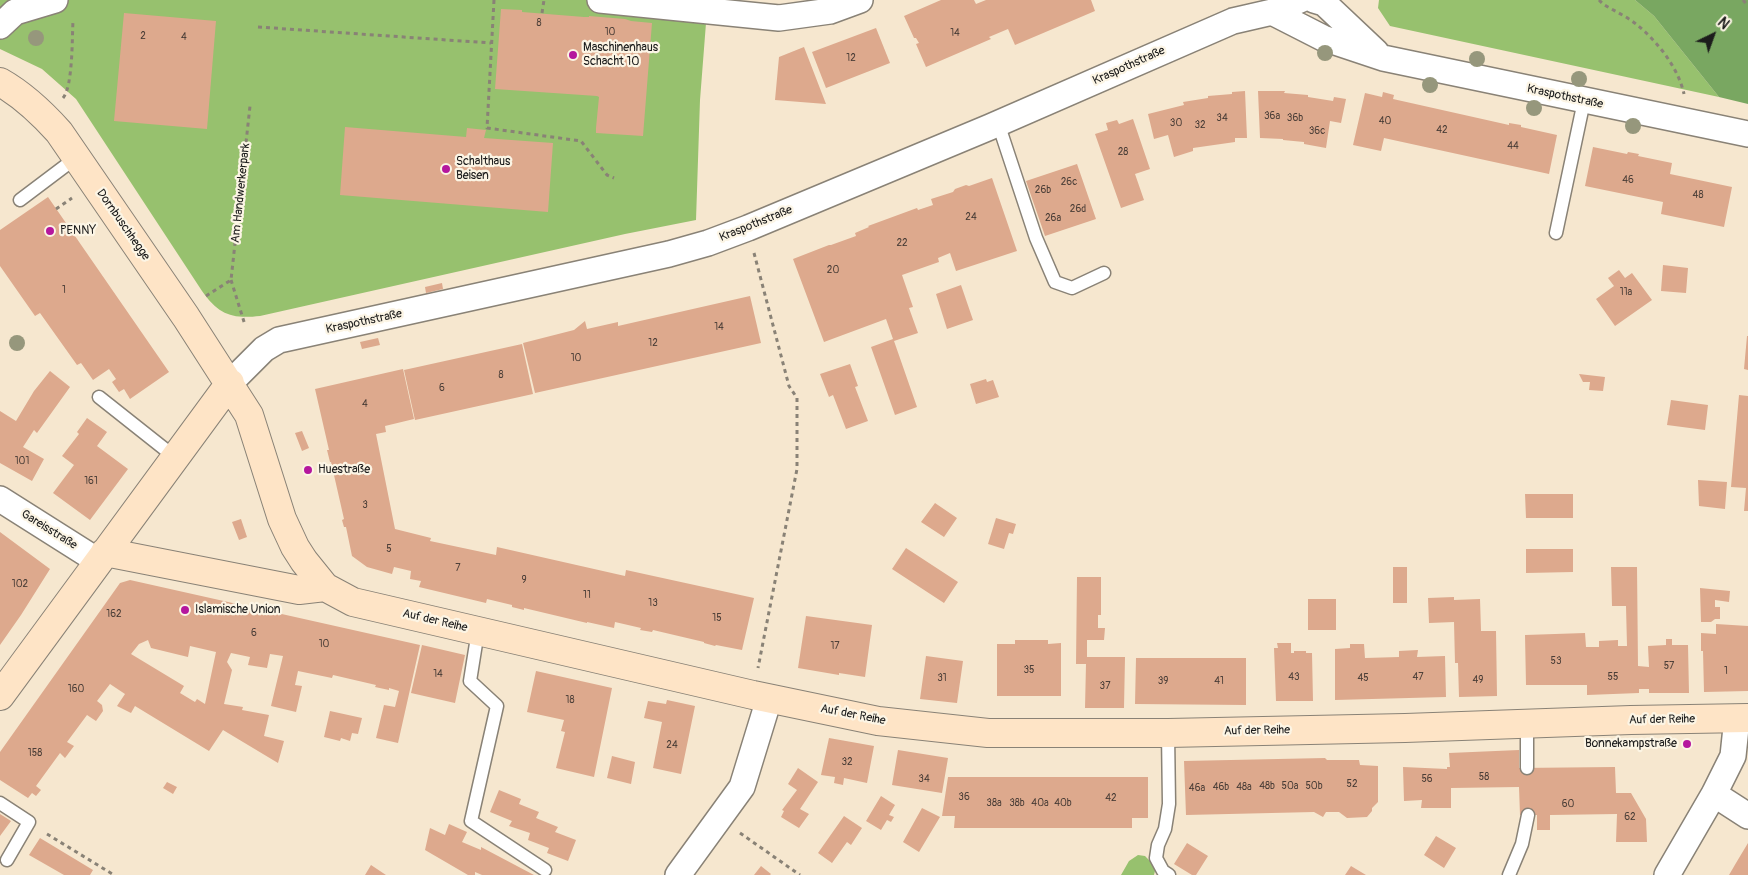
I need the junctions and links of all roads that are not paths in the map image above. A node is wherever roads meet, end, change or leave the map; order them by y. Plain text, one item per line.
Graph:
1 (55, 0) edge
2 (600, 0) edge
3 (860, 0) edge
4 (1300, 0) edge
5 (1314, 0) edge
6 (1272, 12) junction
7 (0, 26) edge
8 (1383, 58) junction
9 (0, 82) edge
10 (1584, 101) junction
11 (998, 123) junction
12 (1748, 134) edge
13 (77, 157) junction
14 (20, 200) dead end
15 (1556, 233) dead end
16 (1104, 273) dead end
17 (230, 383) junction
18 (99, 397) dead end
19 (176, 458) junction
20 (0, 499) edge
21 (102, 556) junction
22 (325, 587) junction
23 (478, 631) junction
24 (0, 696) edge
25 (761, 697) junction
26 (1742, 718) edge
27 (1527, 724) junction
28 (1168, 733) junction
29 (1527, 768) dead end
30 (1714, 794) junction
31 (0, 803) edge
32 (1528, 815) dead end
33 (1748, 816) edge
34 (7, 860) dead end
35 (545, 870) dead end
36 (678, 875) edge
37 (1169, 875) edge
38 (1509, 875) edge
39 (1667, 875) edge

1 - 7 street
2 - 3 street
4 - 6 street, Kraspothstraße
5 - 8 street
6 - 8 street, Kraspothstraße
6 - 11 street, Kraspothstraße
8 - 10 street, Kraspothstraße
9 - 13 main road, Dornbuschhegge
10 - 12 street, Kraspothstraße
10 - 15 lane
11 - 16 lane
11 - 17 street, Kraspothstraße
13 - 14 lane
13 - 17 main road, Dornbuschhegge
17 - 19 main road
17 - 22 main road, Auf der Reihe
18 - 19 lane
19 - 21 main road
20 - 21 street, Gareisstraße
21 - 22 main road
21 - 24 main road
22 - 23 main road, Auf der Reihe
23 - 25 main road, Auf der Reihe
23 - 35 lane
25 - 28 main road, Auf der Reihe
25 - 36 street
26 - 27 main road, Auf der Reihe
26 - 30 street
27 - 28 main road, Auf der Reihe
27 - 29 lane
28 - 37 lane
30 - 33 street
30 - 39 street
31 - 34 lane
32 - 38 lane

